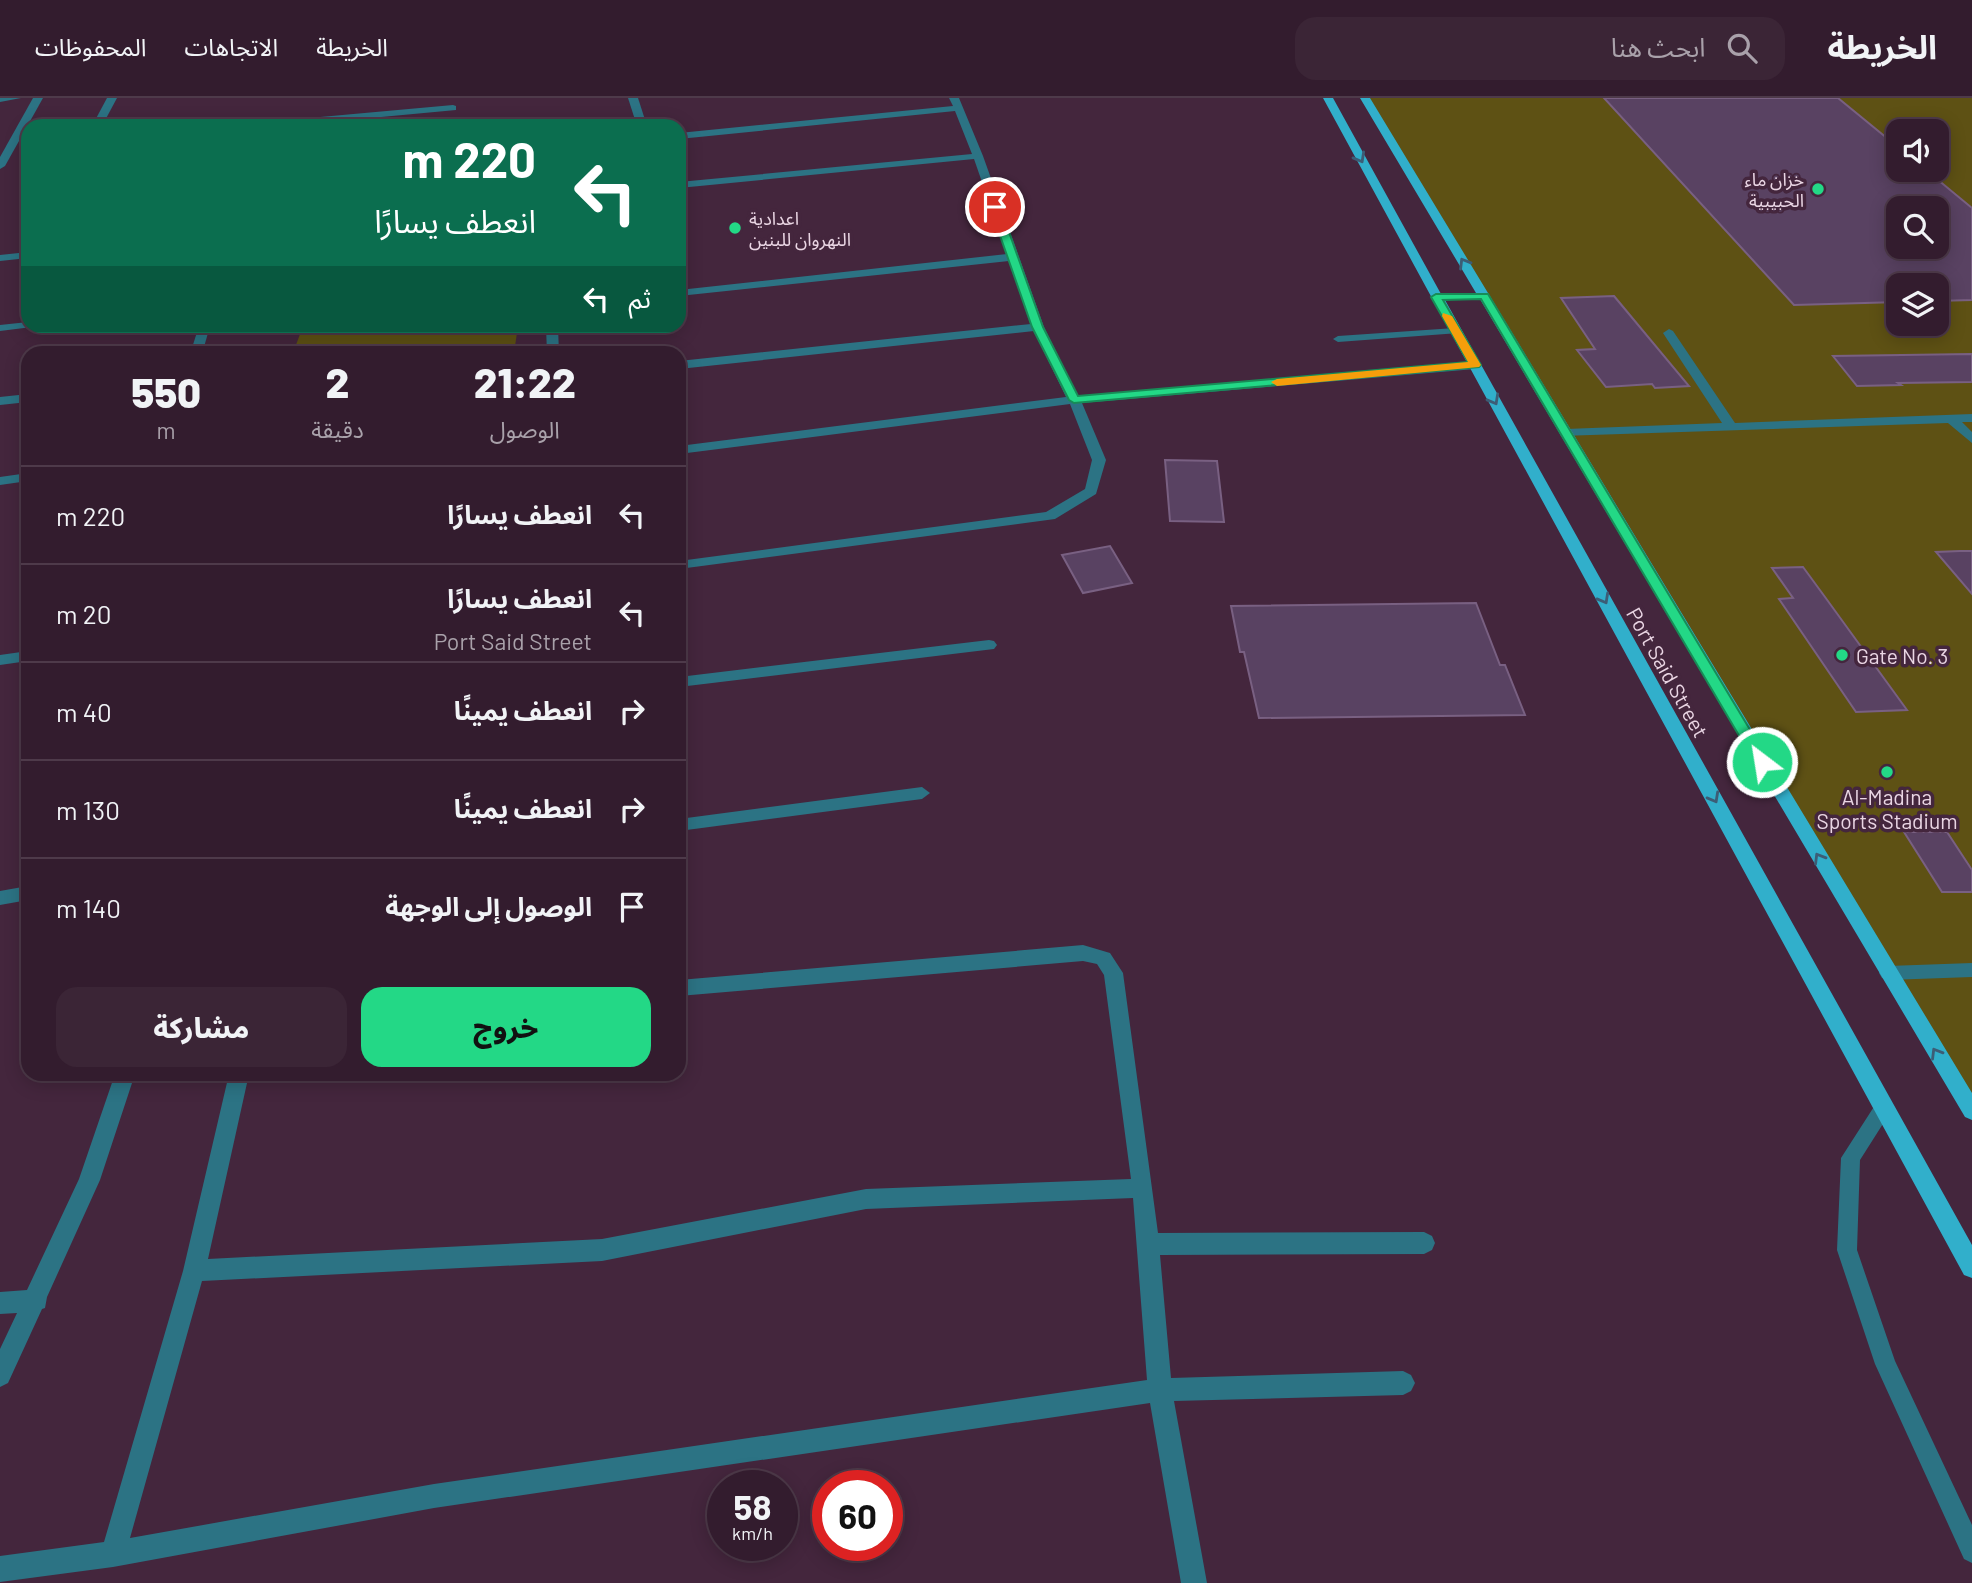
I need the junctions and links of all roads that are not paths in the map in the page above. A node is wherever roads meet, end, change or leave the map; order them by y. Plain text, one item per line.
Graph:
1 (16, 98) edge
2 (38, 98) edge
3 (112, 98) edge
4 (634, 98) edge
5 (1328, 98) edge
6 (1365, 98) edge
7 (0, 99) edge
8 (956, 103) edge
9 (453, 108) edge
10 (24, 119) edge
11 (101, 119) edge
12 (331, 119) edge
13 (640, 119) edge
14 (21, 124) edge
15 (686, 135) edge
16 (5, 148) edge
17 (978, 156) junction
18 (0, 166) edge
19 (686, 184) edge
20 (21, 256) edge
21 (1012, 257) junction
22 (0, 258) edge
23 (686, 292) edge
24 (1484, 296) junction
25 (1436, 297) junction
26 (21, 326) edge
27 (1038, 327) junction
28 (0, 328) edge
29 (1455, 331) junction
30 (1669, 333) dead end
31 (1338, 339) dead end
32 (686, 364) edge
33 (1475, 365) junction
34 (21, 399) edge
35 (1074, 400) junction
36 (0, 401) edge
37 (1972, 418) edge
38 (1951, 419) junction
39 (1731, 427) junction
40 (1566, 433) junction
41 (1972, 439) edge
42 (686, 449) edge
43 (21, 478) edge
44 (0, 481) edge
45 (686, 564) edge
46 (989, 645) dead end
47 (21, 657) edge
48 (0, 660) edge
49 (686, 681) edge
50 (922, 793) dead end
51 (686, 824) edge
52 (21, 894) edge
53 (0, 898) edge
54 (1972, 970) edge
55 (1888, 973) junction
56 (686, 987) edge
57 (123, 1081) edge
58 (237, 1081) edge
59 (1884, 1108) junction
60 (1972, 1111) edge
61 (1143, 1188) junction
62 (1424, 1243) dead end
63 (1147, 1244) junction
64 (1972, 1267) edge
65 (194, 1271) junction
66 (37, 1300) junction
67 (0, 1303) edge
68 (0, 1375) edge
69 (1403, 1383) dead end
70 (1160, 1390) junction
71 (1972, 1551) edge
72 (113, 1555) junction
73 (0, 1569) edge
74 (1194, 1583) edge

1 - 7 street
2 - 10 street
3 - 11 street
4 - 13 street
5 -> 25 main road, Port Said Street
24 -> 6 main road, Port Said Street
8 - 15 street
8 - 17 street
9 - 12 street
14 - 16 street
16 - 18 street
17 - 19 street
17 - 21 street
20 - 22 street
21 - 23 street
21 - 27 street
24 - 25 main road
24 - 40 main road, Port Said Street
25 - 29 main road, Port Said Street
26 - 28 street
27 - 32 street
27 - 35 street
29 - 31 lane
29 - 33 main road, Port Said Street
30 - 39 street
33 - 35 street
33 -> 59 main road, Port Said Street
34 - 36 street
35 - 42 street
35 - 45 street
37 - 38 street
38 - 39 street
38 - 41 street
39 - 40 street
55 -> 40 main road, Port Said Street
43 - 44 street
46 - 49 street
47 - 48 street
50 - 51 street
52 - 53 street
54 - 55 lane
60 -> 55 main road, Port Said Street
56 - 61 street
57 - 66 street
58 - 65 street
59 - 64 main road, Port Said Street
59 - 71 lane
61 - 63 street
61 - 65 street
62 - 63 street
63 - 70 street
65 - 72 street
66 - 67 street
66 - 68 street
69 - 70 street
70 - 72 street
70 - 74 street
72 - 73 street

